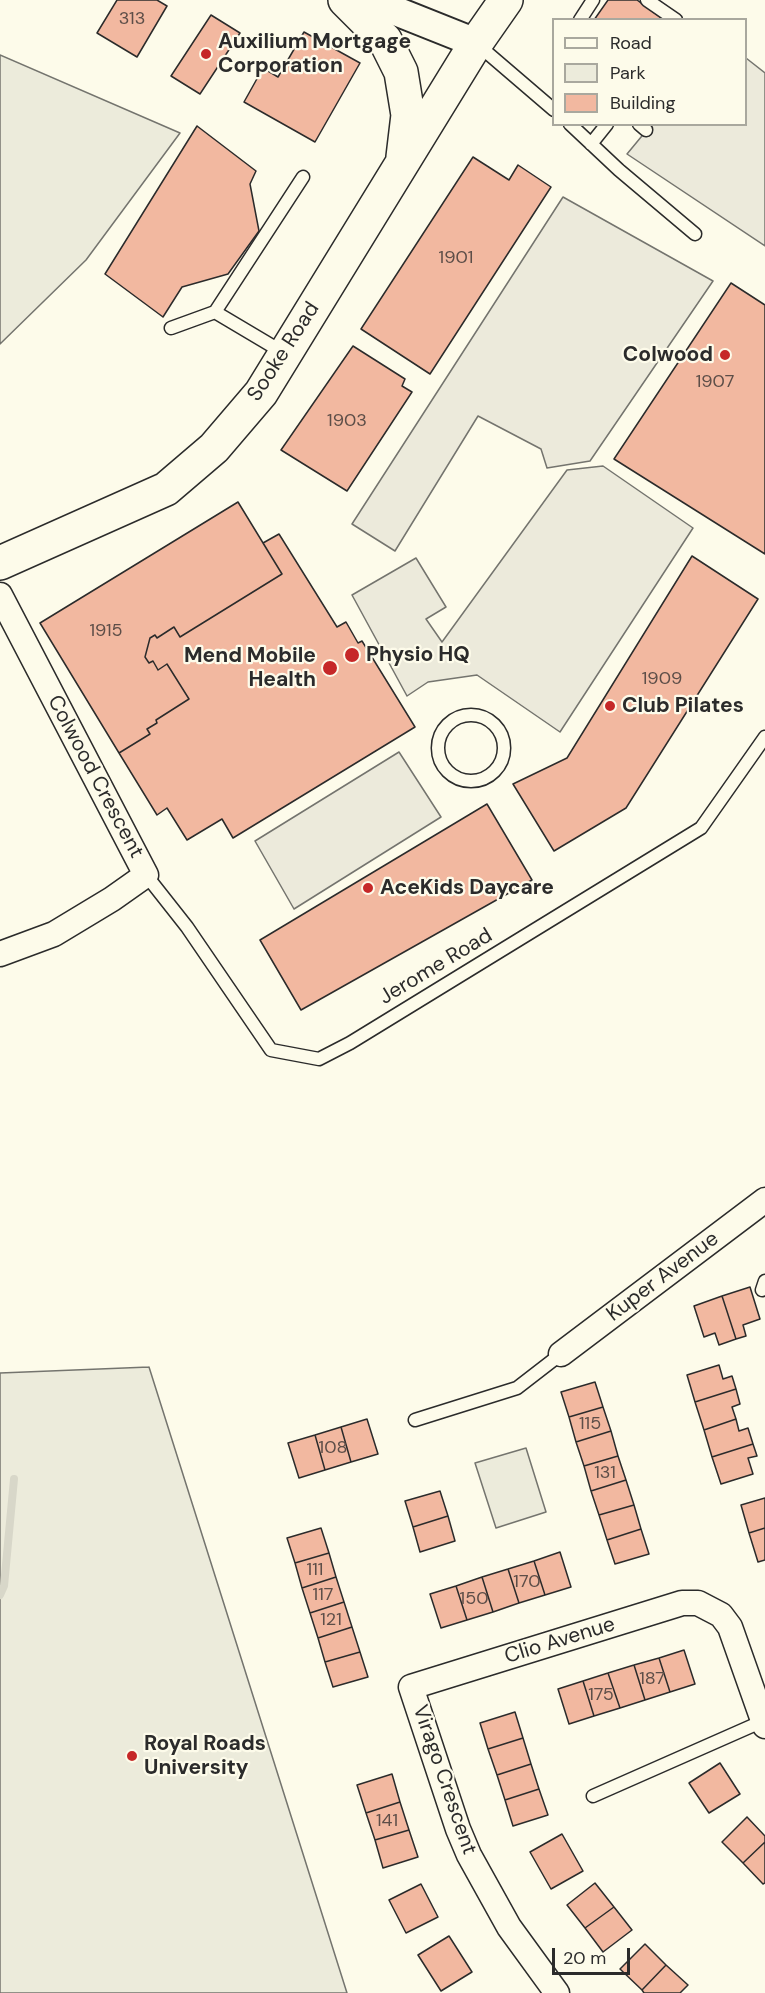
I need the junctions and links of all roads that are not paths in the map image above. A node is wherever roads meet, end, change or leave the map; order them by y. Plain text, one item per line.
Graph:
1 (345, 0) edge
2 (368, 0) edge
3 (506, 0) edge
4 (593, 0) edge
5 (647, 0) edge
6 (581, 18) edge
7 (673, 18) edge
8 (476, 43) junction
9 (552, 108) edge
10 (572, 126) edge
11 (605, 126) edge
12 (591, 144) junction
13 (402, 164) junction
14 (303, 177) dead end
15 (695, 234) dead end
16 (214, 312) junction
17 (171, 328) dead end
18 (285, 354) junction
19 (0, 563) edge
20 (0, 595) edge
21 (765, 737) edge
22 (491, 774) joint
23 (146, 875) junction
24 (0, 954) edge
25 (765, 1200) edge
26 (561, 1354) joint
27 (416, 1420) dead end
28 (411, 1687) joint
29 (764, 1724) edge
30 (593, 1796) dead end
31 (557, 1993) edge

1 - 13 main road
2 - 8 street
3 - 8 main road, Sooke Road
4 - 6 lane
5 - 7 lane
8 - 9 lane
8 - 13 main road, Sooke Road
10 - 12 lane
11 - 12 lane
12 - 15 lane
13 - 18 main road, Sooke Road
14 - 16 lane
16 - 17 lane
16 - 18 lane
18 - 19 main road, Sooke Road
20 - 23 street, Colwood Crescent
21 - 23 lane, Jerome Road
22 - 22 lane
23 - 24 street, Colwood Crescent
25 - 26 street, Kuper Avenue
26 - 27 lane
28 - 29 street, Clio Avenue
28 - 31 street, Virago Crescent
29 - 30 lane

